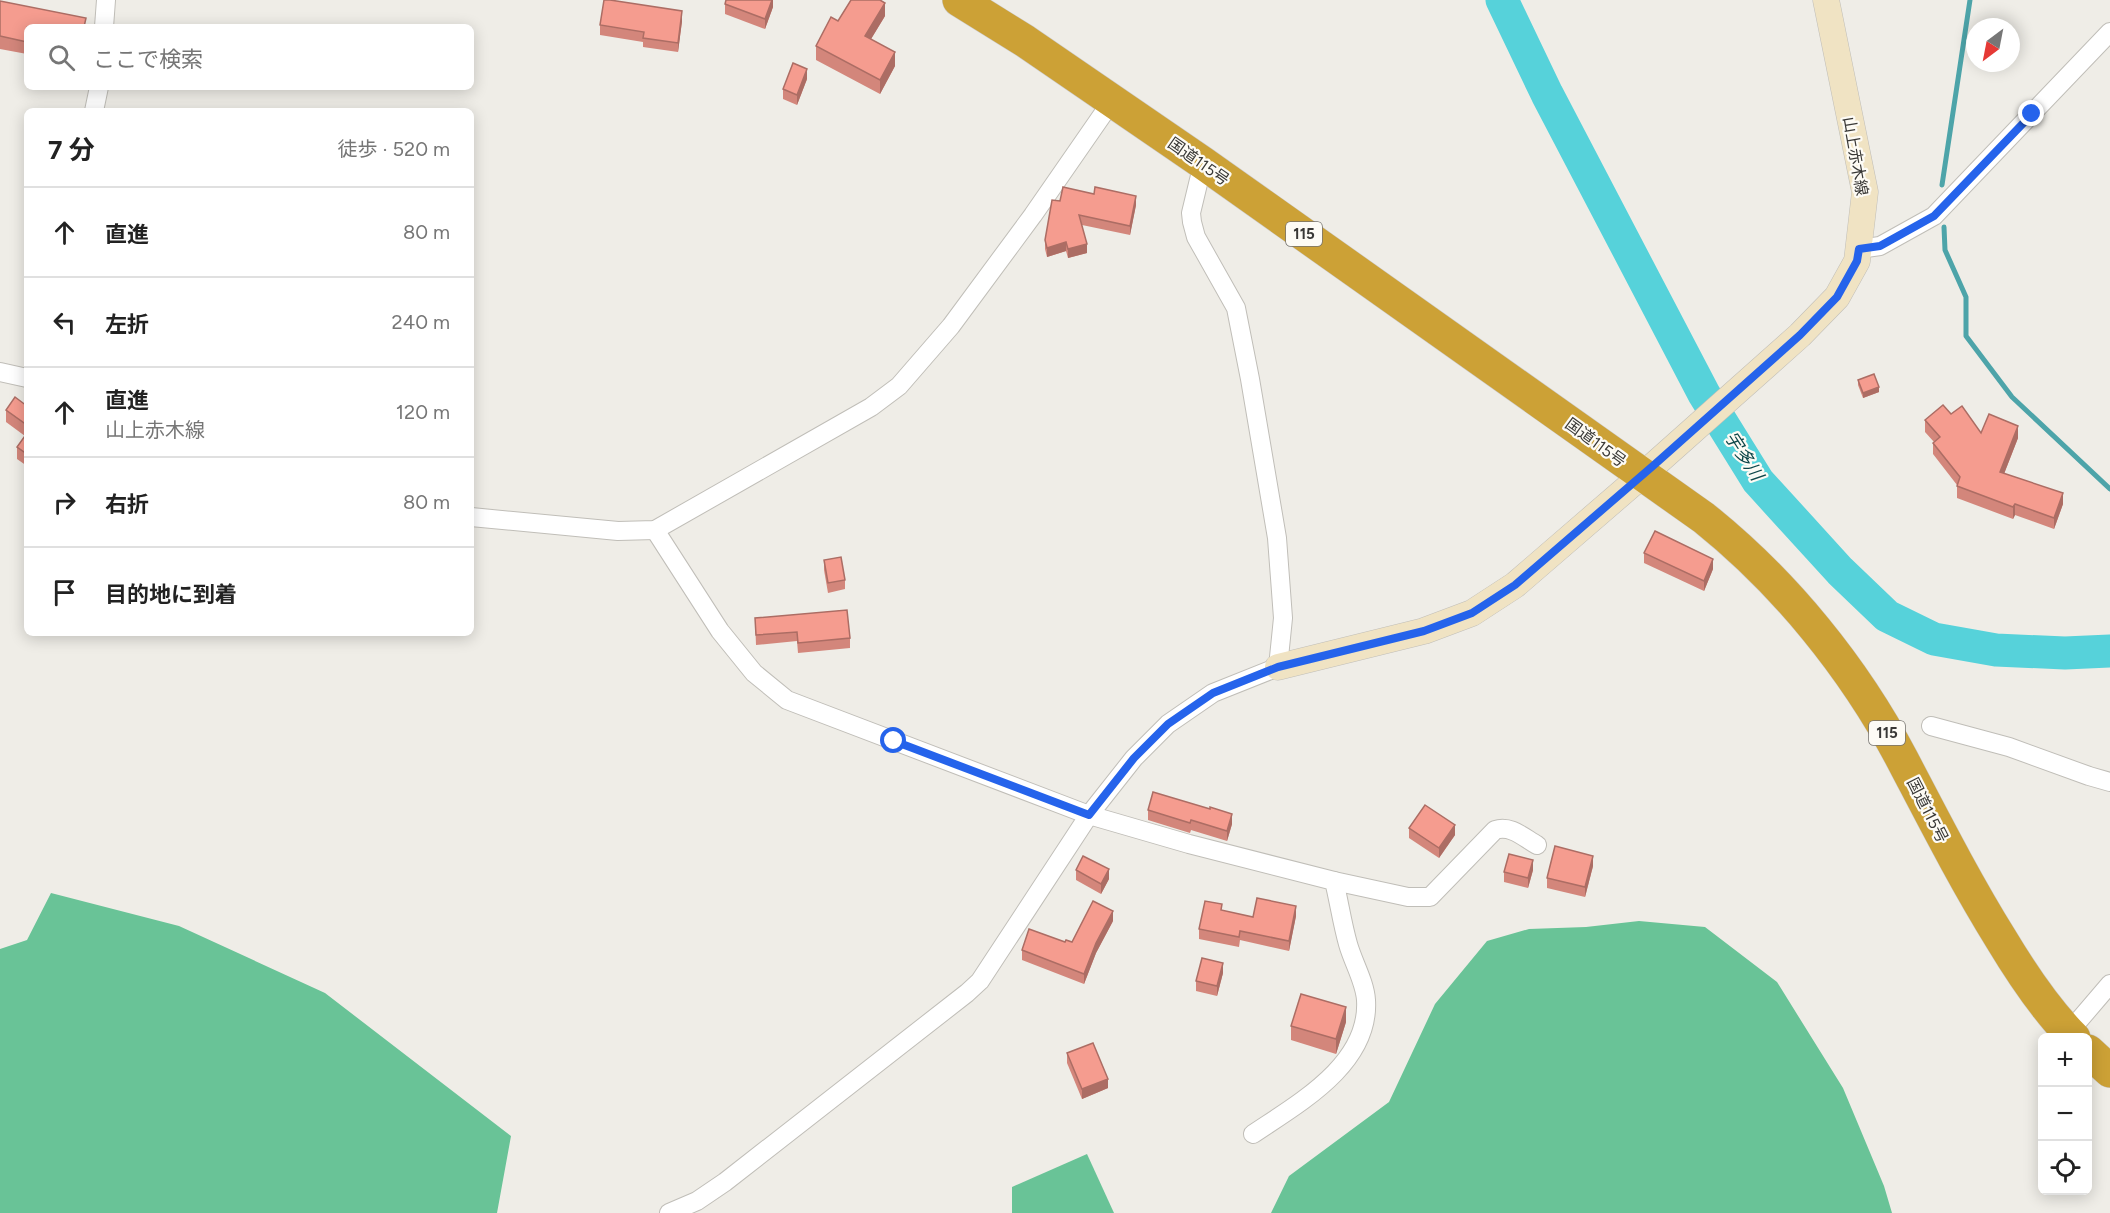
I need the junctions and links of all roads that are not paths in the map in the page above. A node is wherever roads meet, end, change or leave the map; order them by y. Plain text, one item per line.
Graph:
1 (106, 0) edge
2 (959, 0) edge
3 (1826, 0) edge
4 (104, 24) edge
5 (2110, 32) edge
6 (98, 90) edge
7 (1112, 101) junction
8 (95, 108) edge
9 (1203, 163) junction
10 (1859, 249) junction
11 (0, 372) edge
12 (24, 377) edge
13 (1648, 470) junction
14 (474, 517) edge
15 (655, 530) junction
16 (1278, 667) junction
17 (1931, 726) dead end
18 (2110, 782) edge
19 (1089, 815) junction
20 (1537, 845) dead end
21 (1334, 881) junction
22 (2110, 984) edge
23 (2071, 1033) edge
24 (2081, 1033) edge
25 (2092, 1054) edge
26 (2110, 1071) edge
27 (1253, 1134) dead end
28 (669, 1213) edge

1 - 4 street
2 - 7 highway, 国道115号 / 115
3 - 10 main road, 山上赤木線
5 - 10 street
6 - 8 street
7 - 9 highway, 国道115号 / 115
7 - 15 street
9 - 13 highway, 国道115号 / 115
9 - 16 street
10 - 13 main road, 山上赤木線
11 - 12 street
13 - 16 main road, 山上赤木線
13 - 23 highway, 国道115号 / 115
14 - 15 street
15 - 19 street
16 - 19 street
17 - 18 street
19 - 21 street
19 - 28 street
20 - 21 street
21 - 27 street
22 - 24 street
25 - 26 highway, 国道115号 / 115

